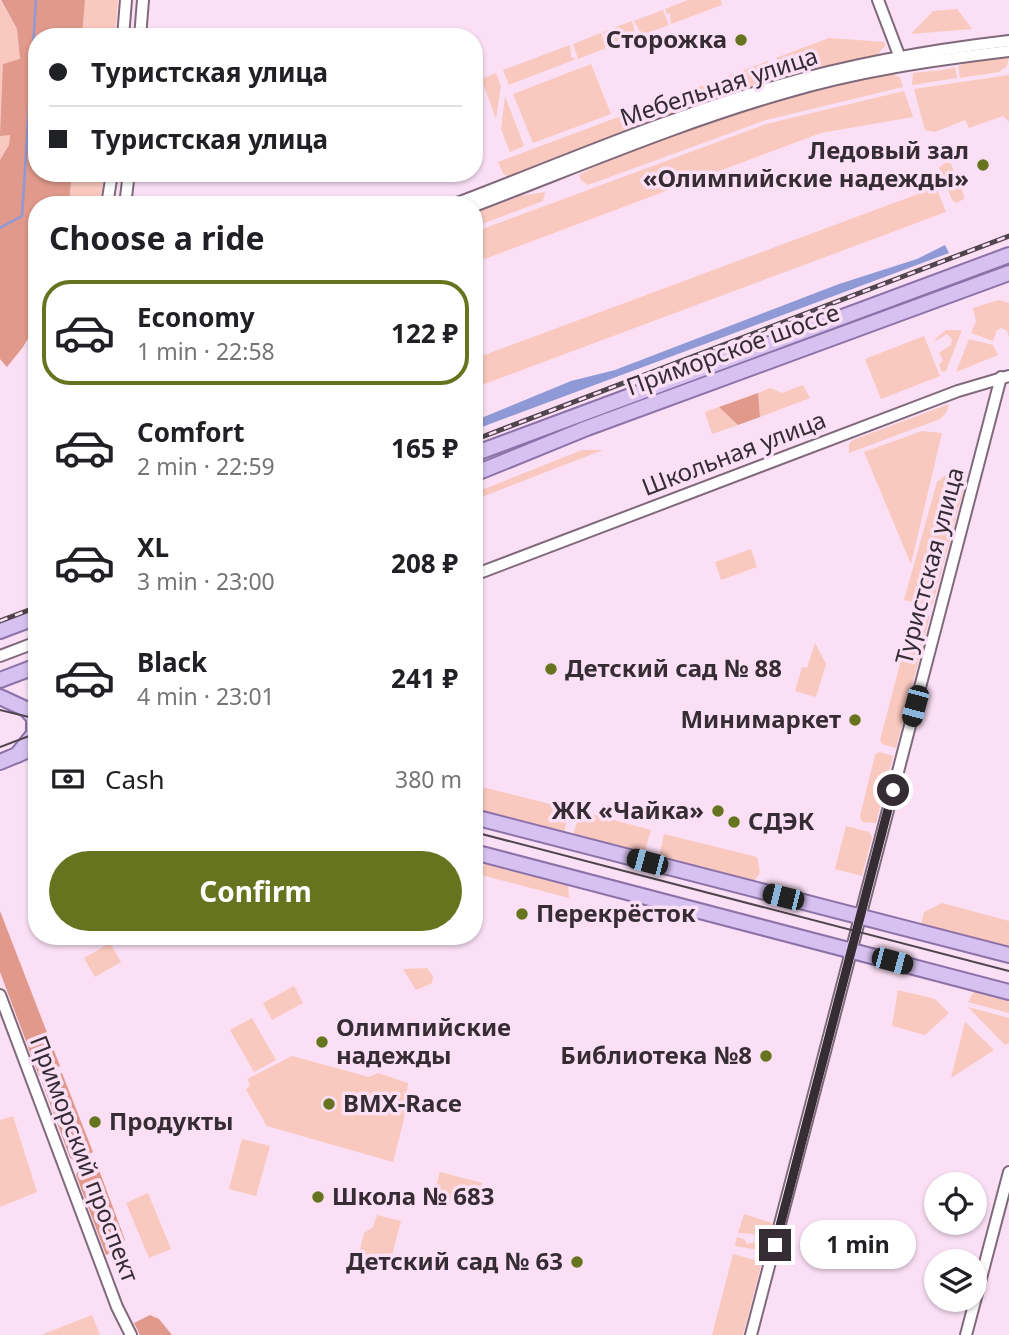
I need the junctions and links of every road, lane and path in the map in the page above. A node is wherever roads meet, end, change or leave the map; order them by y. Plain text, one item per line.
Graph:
1 (126, 0) edge
2 (143, 0) edge
3 (878, 0) edge
4 (124, 28) edge
5 (141, 28) edge
6 (1009, 41) edge
7 (1009, 51) edge
8 (901, 61) junction
9 (476, 196) edge
10 (483, 203) edge
11 (1009, 255) edge
12 (1009, 273) edge
13 (1005, 376) edge
14 (483, 451) edge
15 (483, 470) edge
16 (483, 572) edge
17 (28, 620) edge
18 (0, 631) edge
19 (28, 645) edge
20 (0, 656) edge
21 (28, 669) edge
22 (0, 680) edge
23 (0, 695) edge
24 (28, 700) edge
25 (28, 712) edge
26 (28, 743) edge
27 (28, 751) edge
28 (17, 755) junction
29 (0, 762) edge
30 (483, 819) edge
31 (483, 854) edge
32 (859, 917) junction
33 (851, 951) junction
34 (1009, 956) edge
35 (1009, 992) edge
36 (0, 995) edge
37 (1009, 1171) edge
38 (131, 1335) edge
39 (751, 1335) edge
40 (966, 1335) edge

1 - 4 street
2 - 5 street
3 - 8 street
6 - 8 street, Мебельная улица
7 - 8 street, Мебельная улица
8 - 9 street, Мебельная улица
8 - 10 street, Мебельная улица
11 - 14 main road, Приморское шоссе
12 - 15 main road, Приморское шоссе
13 - 16 street, Школьная улица
13 - 32 street, Туристская улица
17 - 18 main road
19 - 20 street
21 - 22 main road
23 - 24 main road
23 - 25 main road
26 - 28 main road
27 - 28 main road
28 - 29 main road
30 - 32 main road
31 - 33 main road
32 - 33 street, Туристская улица
32 - 34 main road
33 - 35 main road
33 - 39 street, Туристская улица
36 - 38 street, Приморский проспект
37 - 40 street

